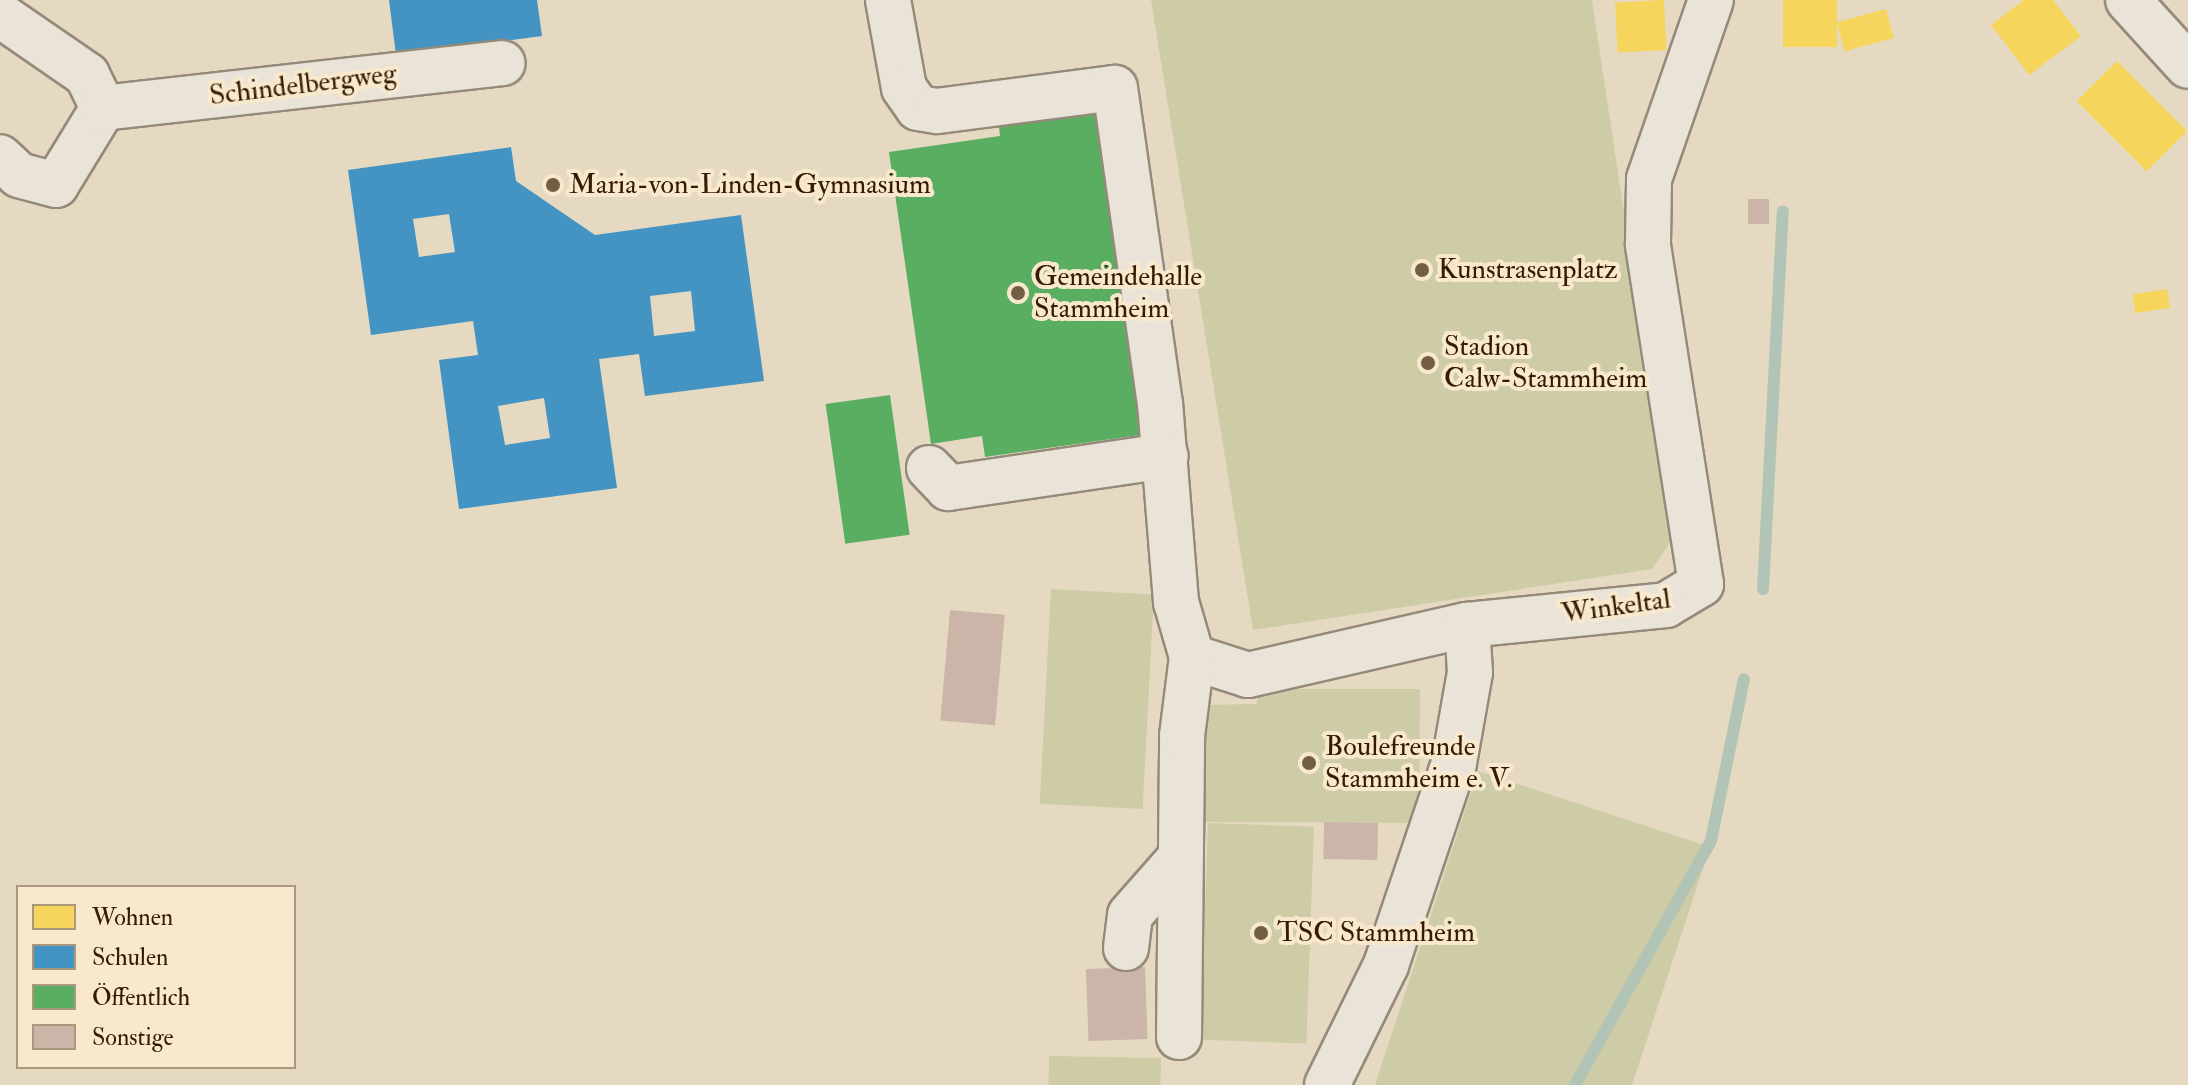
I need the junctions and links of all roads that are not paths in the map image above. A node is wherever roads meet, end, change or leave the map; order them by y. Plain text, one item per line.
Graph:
1 (888, 0) edge
2 (1711, 0) edge
3 (2128, 0) edge
4 (0, 15) edge
5 (502, 63) dead end
6 (2188, 66) edge
7 (103, 108) junction
8 (0, 157) edge
9 (1166, 456) junction
10 (929, 468) dead end
11 (1467, 625) junction
12 (1192, 657) junction
13 (1181, 857) junction
14 (1126, 948) dead end
15 (1179, 1037) dead end
16 (1327, 1085) edge

1 - 9 street
2 - 11 street, Winkeltal
3 - 6 street
4 - 7 street
5 - 7 street, Schindelbergweg
7 - 8 street
9 - 10 street
9 - 12 street
11 - 12 street, Winkeltal
11 - 16 street
12 - 13 street
13 - 14 street
13 - 15 street

